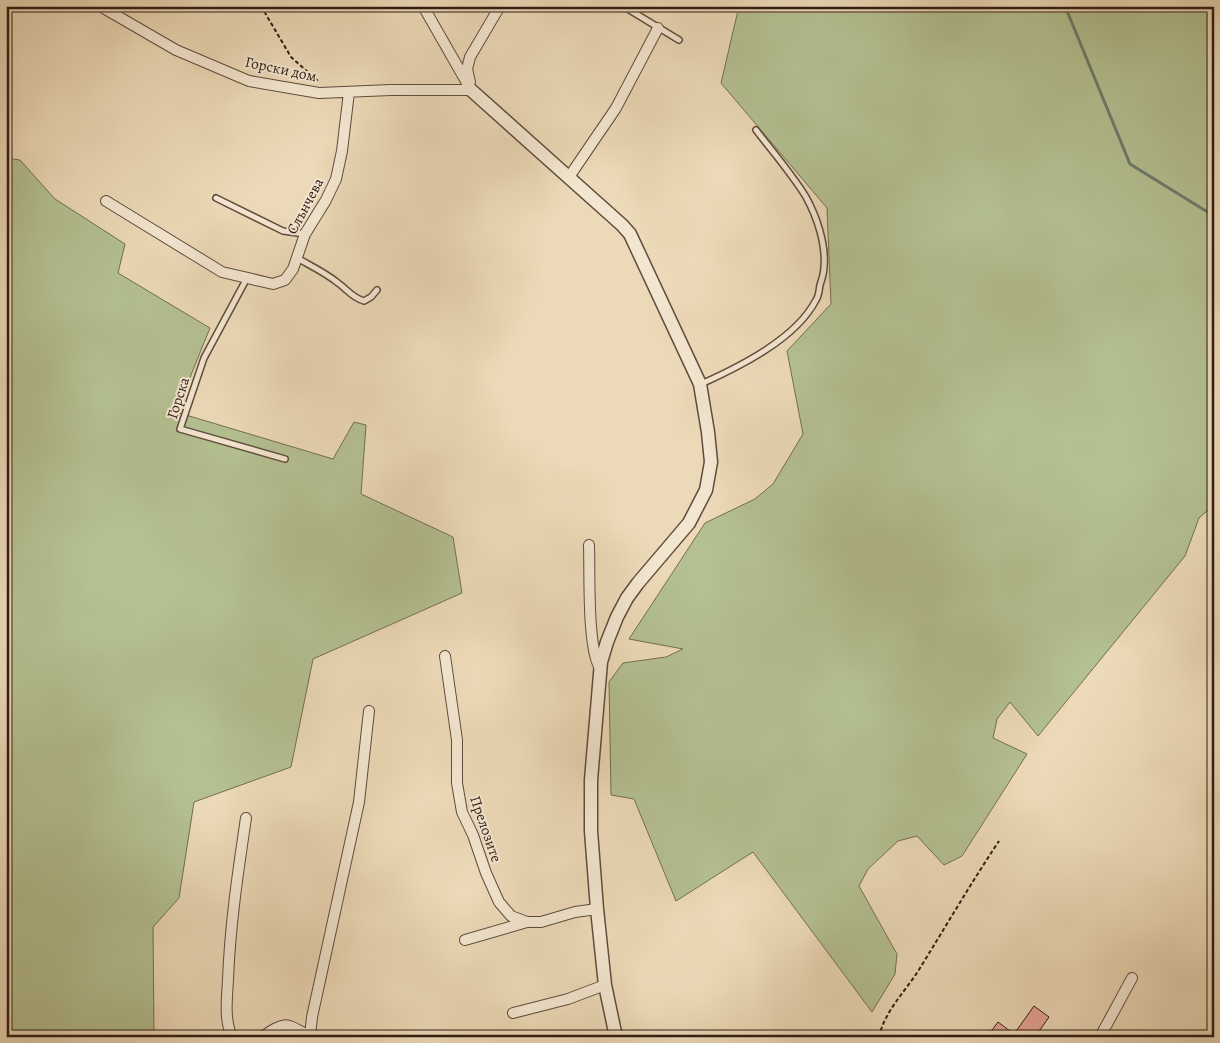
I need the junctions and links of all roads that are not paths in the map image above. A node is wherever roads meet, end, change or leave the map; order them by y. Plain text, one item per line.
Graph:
1 (100, 6) edge
2 (423, 6) edge
3 (500, 6) edge
4 (623, 6) edge
5 (658, 28) junction
6 (679, 40) dead end
7 (471, 90) junction
8 (348, 92) junction
9 (756, 130) dead end
10 (569, 177) junction
11 (216, 198) dead end
12 (106, 201) dead end
13 (305, 234) junction
14 (297, 258) junction
15 (247, 278) junction
16 (377, 290) dead end
17 (700, 384) junction
18 (284, 459) dead end
19 (589, 545) dead end
20 (445, 656) dead end
21 (600, 668) junction
22 (369, 711) dead end
23 (246, 818) dead end
24 (597, 909) junction
25 (527, 922) junction
26 (465, 940) dead end
27 (1132, 978) dead end
28 (605, 984) junction
29 (513, 1013) dead end
30 (310, 1036) edge
31 (232, 1037) edge
32 (262, 1037) edge
33 (616, 1037) edge
34 (1100, 1037) edge

1 - 8 street, Горски дом
2 - 7 street
3 - 7 street
4 - 5 lane
5 - 6 lane
5 - 10 street
7 - 8 street, Горски дом
7 - 10 street
8 - 13 street, Слънчева
9 - 17 lane
10 - 17 street
11 - 13 lane
12 - 15 street, Слънчева
13 - 14 street, Слънчева
14 - 15 street, Слънчева
14 - 16 lane
15 - 18 lane, Горска
17 - 21 street
19 - 21 street
20 - 25 street, Прелозите
21 - 24 street
22 - 30 street
23 - 31 street
24 - 25 street
24 - 28 street
25 - 26 street
27 - 34 street
28 - 29 street
28 - 33 street
30 - 32 street

